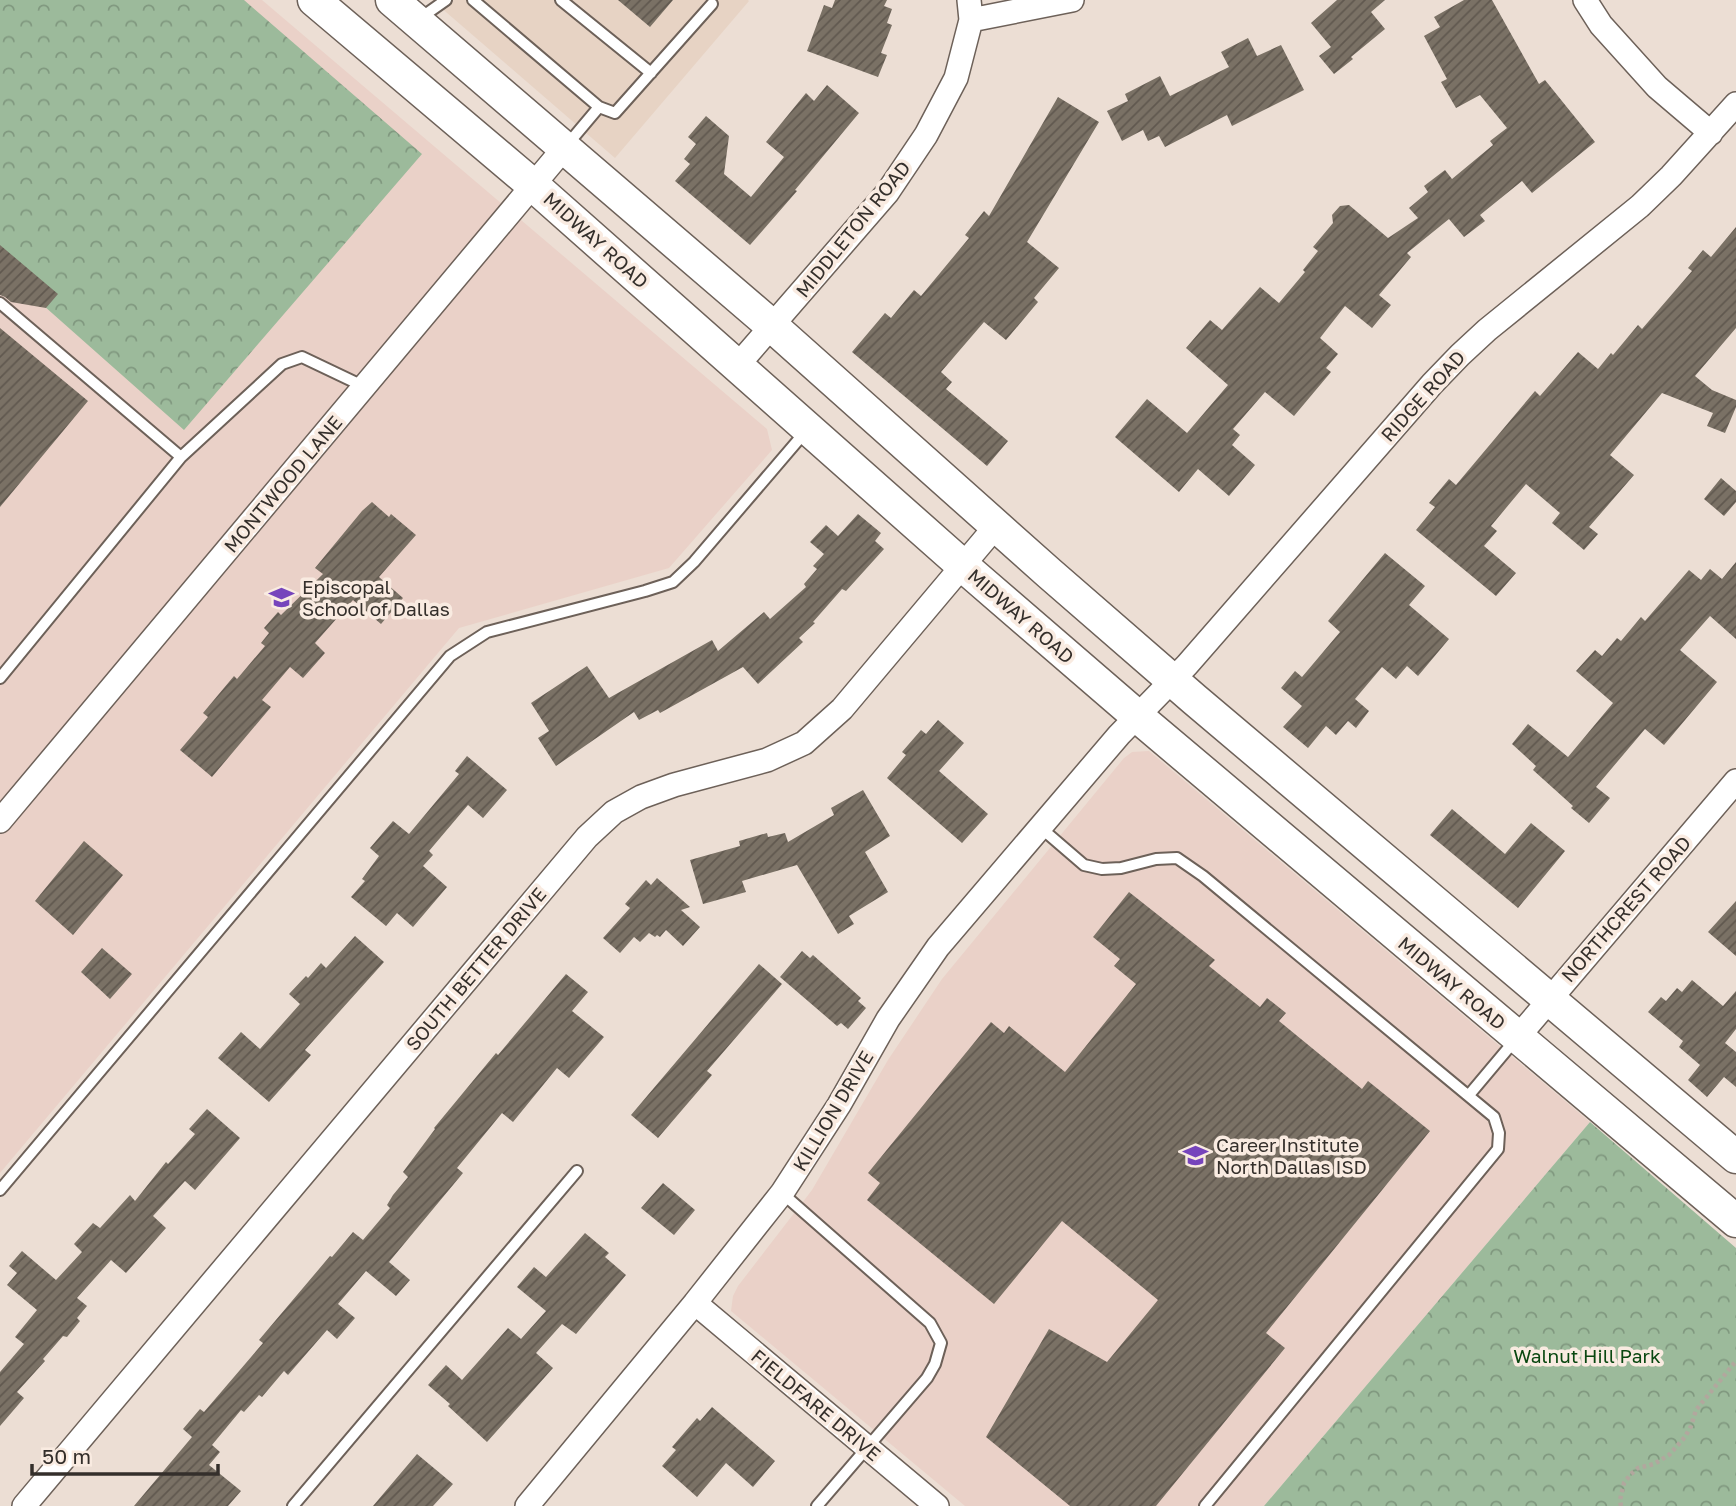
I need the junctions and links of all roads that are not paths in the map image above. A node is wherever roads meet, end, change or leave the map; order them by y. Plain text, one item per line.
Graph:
1 (314, 0) edge
2 (392, 0) edge
3 (446, 0) edge
4 (473, 0) edge
5 (561, 0) edge
6 (1072, 0) edge
7 (1585, 0) edge
8 (712, 4) dead end
9 (970, 10) edge
10 (416, 21) junction
11 (383, 58) junction
12 (651, 73) junction
13 (1736, 104) edge
14 (599, 107) junction
15 (1711, 133) junction
16 (565, 147) junction
17 (534, 186) junction
18 (0, 303) edge
19 (772, 326) junction
20 (737, 366) junction
21 (365, 387) junction
22 (808, 429) junction
23 (181, 457) junction
24 (996, 526) junction
25 (962, 565) junction
26 (0, 678) edge
27 (1172, 680) junction
28 (1137, 716) junction
29 (1736, 781) edge
30 (0, 821) edge
31 (1041, 828) junction
32 (1455, 919) junction
33 (1422, 958) junction
34 (1549, 999) junction
35 (1517, 1038) junction
36 (1468, 1095) junction
37 (1736, 1157) edge
38 (577, 1171) dead end
39 (0, 1190) edge
40 (782, 1193) junction
41 (1736, 1221) edge
42 (695, 1303) junction
43 (866, 1447) junction
44 (24, 1506) edge
45 (293, 1506) edge
46 (527, 1506) edge
47 (817, 1506) edge
48 (937, 1506) edge
49 (1205, 1506) edge

1 - 11 main road, MIDWAY ROAD
2 - 10 main road
3 - 10 lane
4 - 14 lane
5 - 12 lane
6 - 9 street
7 - 15 street
8 - 12 lane
9 - 19 street, MIDDLETON ROAD
10 - 11 main road
10 - 16 main road
11 - 17 main road, MIDWAY ROAD
12 - 14 lane
13 - 15 street, RIDGE ROAD
14 - 16 lane
15 - 27 street, RIDGE ROAD
16 - 17 street, MONTWOOD LANE
16 - 19 main road
17 - 20 main road, MIDWAY ROAD
17 - 21 street, MONTWOOD LANE
18 - 23 lane
19 - 20 street, MIDDLETON ROAD
19 - 24 main road
20 - 22 main road, MIDWAY ROAD
21 - 23 lane
21 - 30 street, MONTWOOD LANE
22 - 25 main road, MIDWAY ROAD
22 - 39 lane
23 - 26 lane
24 - 25 street, SOUTH BETTER DRIVE
24 - 27 main road
25 - 28 main road, MIDWAY ROAD
25 - 44 street, SOUTH BETTER DRIVE
27 - 28 street, RIDGE ROAD
27 - 32 main road
28 - 31 street, KILLION DRIVE
28 - 33 main road, MIDWAY ROAD
29 - 34 street, NORTHCREST ROAD
31 - 36 lane
31 - 40 street, KILLION DRIVE
32 - 33 main road
32 - 34 main road
33 - 35 main road, MIDWAY ROAD
34 - 35 street, NORTHCREST ROAD
34 - 37 main road
35 - 36 lane
35 - 41 main road, MIDWAY ROAD
36 - 49 lane
38 - 45 lane
40 - 42 street, KILLION DRIVE
40 - 43 lane
42 - 43 street, FIELDFARE DRIVE
42 - 46 street, KILLION DRIVE
43 - 47 lane
43 - 48 street, FIELDFARE DRIVE

